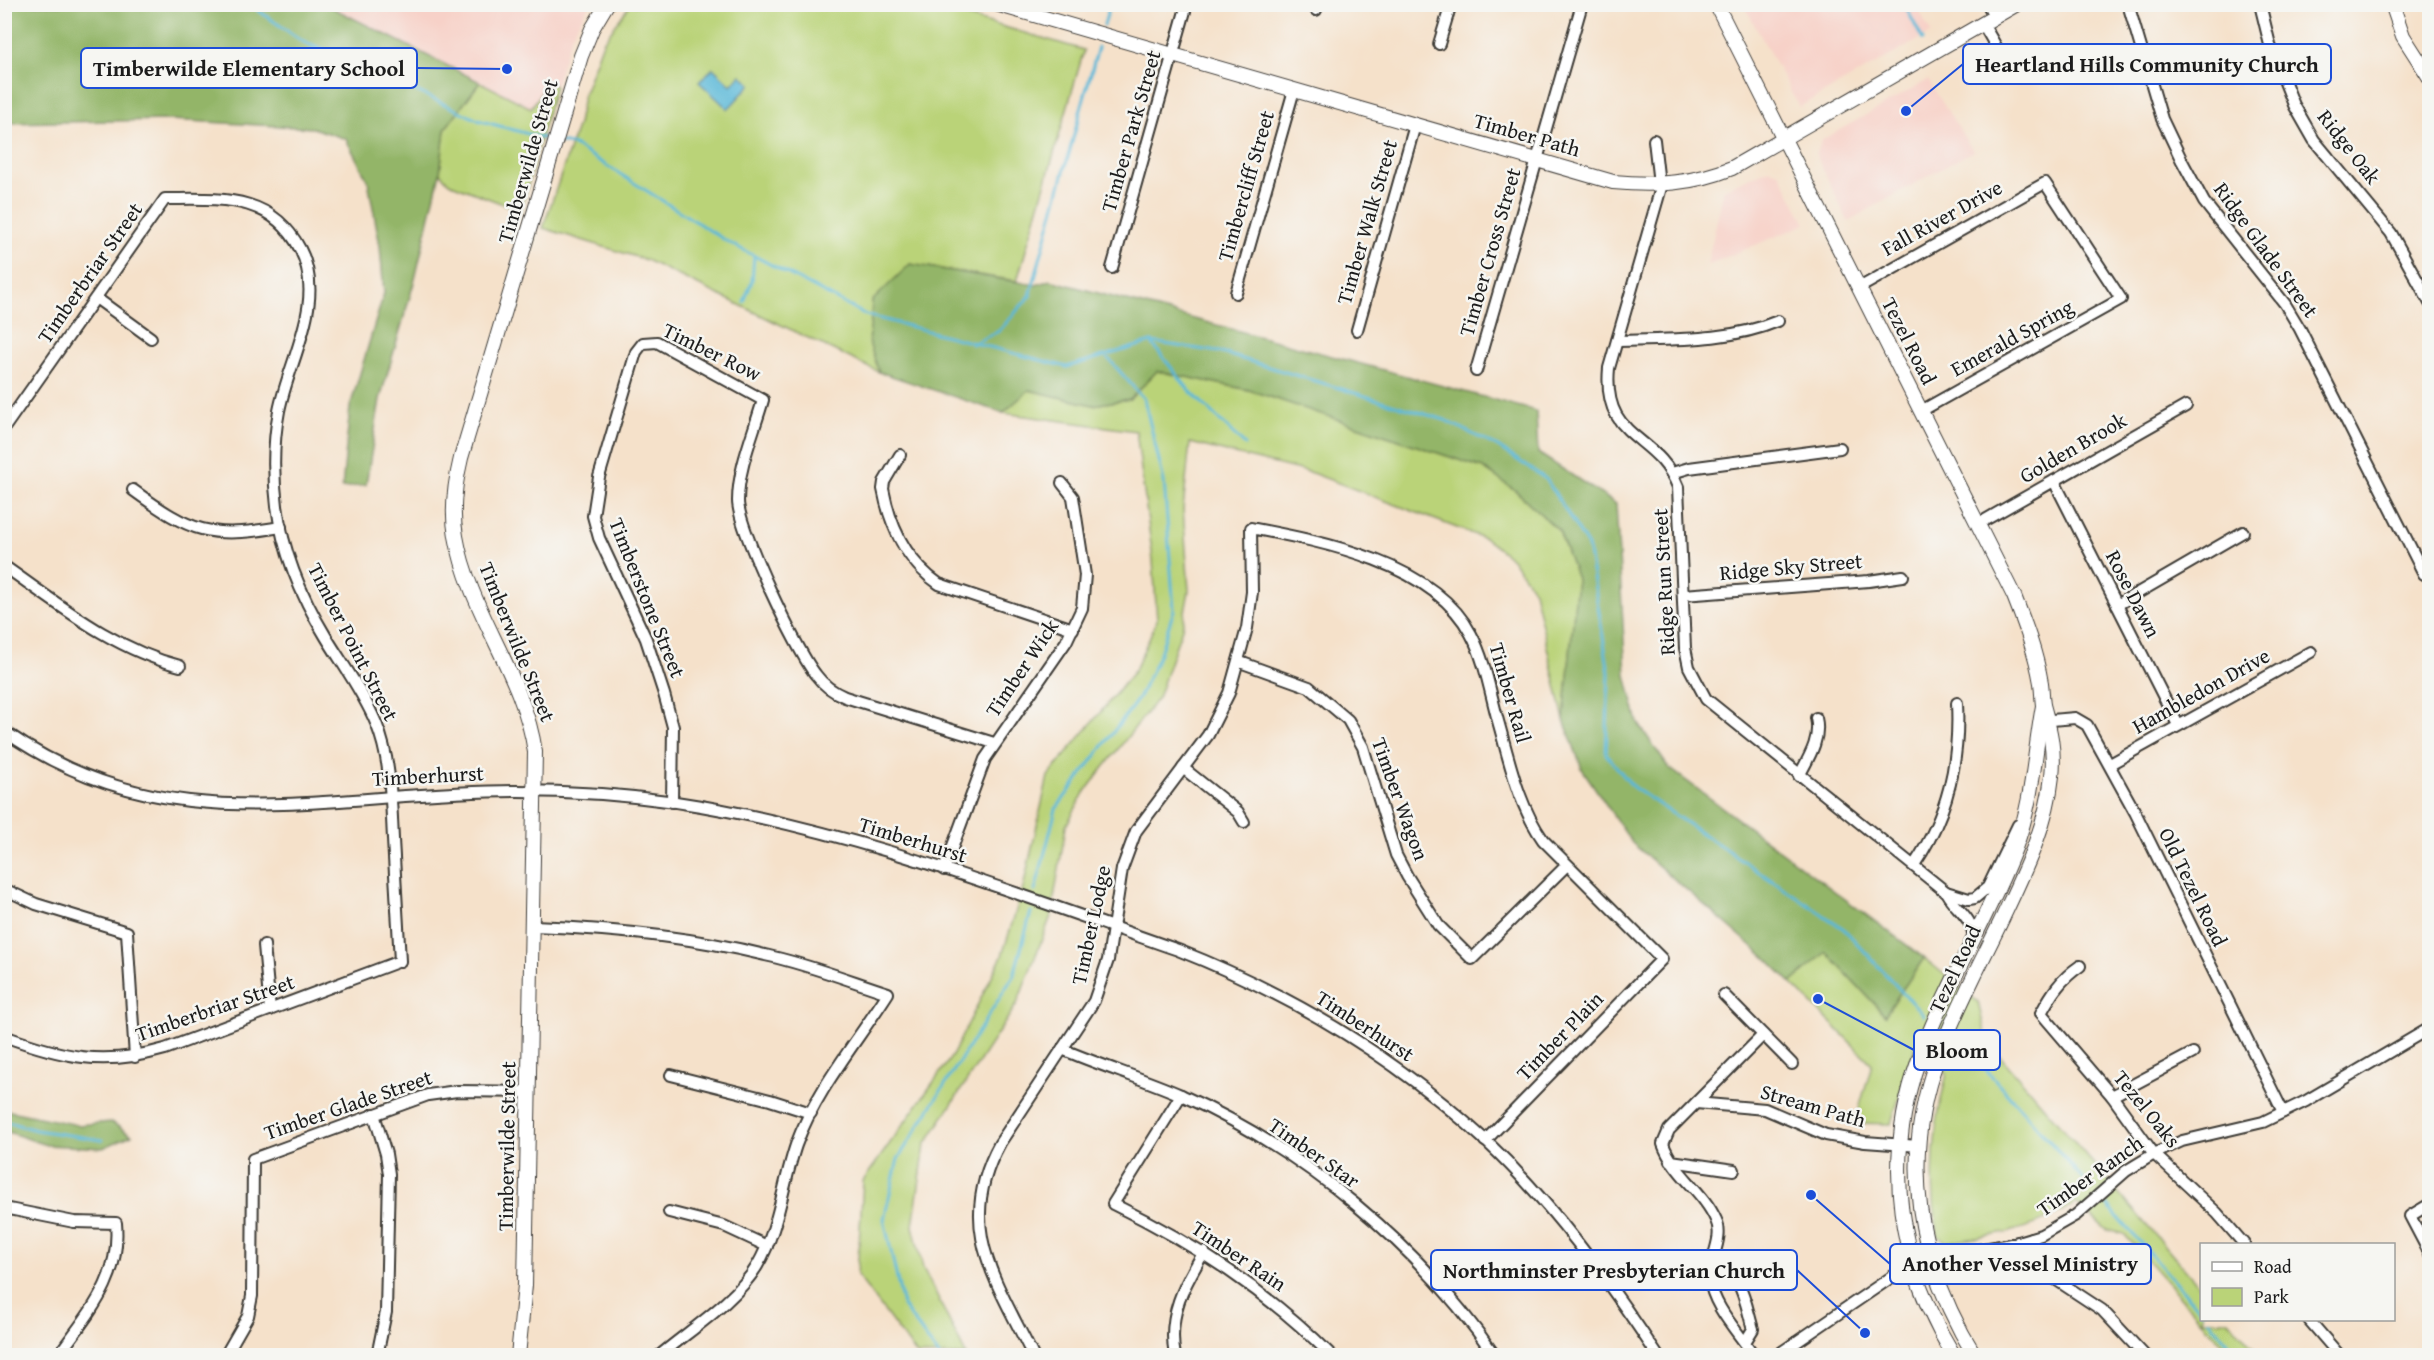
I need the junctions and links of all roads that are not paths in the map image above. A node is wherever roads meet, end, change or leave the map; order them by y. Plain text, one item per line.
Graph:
1 (607, 4) edge
2 (996, 4) edge
3 (1187, 4) edge
4 (1450, 4) edge
5 (1582, 4) edge
6 (1716, 4) edge
7 (2017, 4) edge
8 (2128, 4) edge
9 (2260, 4) edge
10 (2391, 4) edge
11 (1022, 8) edge
12 (1988, 15) edge
13 (1439, 44) dead end
14 (1173, 55) junction
15 (2001, 55) dead end
16 (2430, 78) edge
17 (1294, 90) junction
18 (1415, 124) junction
19 (1784, 139) junction
20 (1654, 140) dead end
21 (1537, 160) junction
22 (1661, 184) junction
23 (165, 199) joint
24 (1113, 268) dead end
25 (1859, 288) junction
26 (1236, 293) dead end
27 (96, 298) junction
28 (2121, 299) joint
29 (2430, 303) edge
30 (1778, 321) dead end
31 (1357, 330) dead end
32 (151, 338) dead end
33 (1617, 341) junction
34 (642, 343) joint
35 (1476, 371) dead end
36 (2186, 406) dead end
37 (1922, 411) junction
38 (4, 428) edge
39 (1840, 448) dead end
40 (900, 454) dead end
41 (1672, 473) junction
42 (2054, 481) junction
43 (1062, 483) dead end
44 (134, 490) dead end
45 (1978, 524) junction
46 (281, 527) junction
47 (1251, 528) joint
48 (2243, 532) dead end
49 (4, 566) edge
50 (2427, 572) edge
51 (1903, 576) dead end
52 (1683, 595) junction
53 (2117, 605) junction
54 (1073, 629) junction
55 (2311, 652) dead end
56 (1240, 662) junction
57 (180, 666) dead end
58 (1957, 703) dead end
59 (1816, 718) dead end
60 (2044, 720) junction
61 (2178, 725) junction
62 (4, 731) edge
63 (994, 743) junction
64 (2110, 764) junction
65 (1183, 768) junction
66 (1799, 776) junction
67 (535, 792) junction
68 (391, 797) junction
69 (672, 802) junction
70 (2027, 808) junction
71 (1244, 822) dead end
72 (1567, 865) junction
73 (1914, 865) junction
74 (944, 870) junction
75 (4, 889) edge
76 (1946, 892) junction
77 (532, 926) junction
78 (1113, 928) junction
79 (1974, 939) junction
80 (264, 945) dead end
81 (1662, 959) joint
82 (400, 961) joint
83 (2080, 966) dead end
84 (1724, 995) dead end
85 (270, 1010) junction
86 (2430, 1028) edge
87 (1763, 1035) junction
88 (4, 1036) edge
89 (1062, 1049) junction
90 (2193, 1053) dead end
91 (135, 1057) junction
92 (1792, 1064) dead end
93 (670, 1075) dead end
94 (528, 1092) junction
95 (1181, 1095) junction
96 (2112, 1096) junction
97 (1696, 1103) junction
98 (2283, 1112) junction
99 (811, 1113) junction
100 (374, 1114) junction
101 (1485, 1141) junction
102 (1900, 1146) junction
103 (1919, 1146) junction
104 (2154, 1154) junction
105 (1671, 1161) junction
106 (1734, 1170) dead end
107 (2430, 1204) edge
108 (4, 1208) edge
109 (669, 1212) dead end
110 (2031, 1238) junction
111 (2242, 1243) edge
112 (767, 1246) junction
113 (1204, 1252) junction
114 (2430, 1254) edge
115 (1929, 1259) junction
116 (1713, 1260) junction
117 (1912, 1266) junction
118 (2310, 1321) edge
119 (1744, 1342) junction
120 (58, 1356) edge
121 (225, 1356) edge
122 (377, 1356) edge
123 (518, 1356) edge
124 (659, 1356) edge
125 (1033, 1356) edge
126 (1175, 1356) edge
127 (1332, 1356) edge
128 (1495, 1356) edge
129 (1658, 1356) edge
130 (1754, 1356) edge
131 (1776, 1356) edge
132 (1954, 1356) edge
133 (1976, 1356) edge
134 (2145, 1356) edge
135 (2340, 1356) edge

1 - 67 street, Timberwilde Street
2 - 11 street, Timber Path
3 - 14 street, Timber Park Street
4 - 13 street
5 - 21 street, Timber Cross Street
6 - 19 street, Tezel Road
7 - 12 street, Timber Path
8 - 50 street, Ridge Glade Street
9 - 29 street, Ridge Oak
10 - 16 street
11 - 14 street, Timber Path
12 - 15 street
12 - 19 street, Timber Path
14 - 17 street, Timber Path
14 - 24 street, Timber Park Street
17 - 18 street, Timber Path
17 - 26 street, Timbercliff Street
18 - 21 street, Timber Path
18 - 31 street, Timber Walk Street
19 - 22 street, Timber Path
19 - 25 street, Tezel Road
20 - 22 street
21 - 22 street, Timber Path
21 - 35 street, Timber Cross Street
22 - 33 street, Ridge Run Street
23 - 27 street, Timberbriar Street
23 - 46 street, Timber Point Street
25 - 28 street, Fall River Drive
25 - 37 street, Tezel Road
27 - 32 street
27 - 38 street, Timberbriar Street
28 - 37 street, Emerald Spring
30 - 33 street
33 - 41 street, Ridge Run Street
34 - 63 street, Timber Row
34 - 69 street, Timberstone Street
36 - 42 street, Golden Brook
37 - 45 street, Tezel Road
39 - 41 street
40 - 54 street
41 - 52 street, Ridge Run Street
42 - 45 street, Golden Brook
42 - 53 street, Rose Dawn
43 - 54 street, Timber Wick
44 - 46 street
45 - 60 street, Tezel Road
46 - 68 street, Timber Point Street
47 - 56 street, Timber Lodge
47 - 72 street, Timber Rail
48 - 53 street
49 - 57 street
51 - 52 street, Ridge Sky Street
52 - 66 street, Ridge Run Street
53 - 61 street, Rose Dawn
54 - 63 street, Timber Wick
55 - 61 street, Hambledon Drive
56 - 65 street, Timber Lodge
56 - 72 street, Timber Wagon
58 - 73 street
59 - 66 street
60 - 64 street, Old Tezel Road
60 - 70 street, Tezel Road
60 - 103 street, Tezel Road
61 - 64 street, Hambledon Drive
62 - 68 street, Timberhurst
63 - 74 street, Timber Wick
64 - 98 street, Old Tezel Road
65 - 71 street
65 - 78 street, Timber Lodge
66 - 73 street, Ridge Run Street
67 - 68 street, Timberhurst
67 - 69 street, Timberhurst
67 - 77 street, Timberwilde Street
68 - 82 street, Timber Point Street
69 - 74 street, Timberhurst
70 - 76 street
70 - 79 street, Tezel Road
72 - 81 street, Timber Rail
73 - 76 street, Ridge Run Street
74 - 78 street, Timberhurst
75 - 91 street
76 - 79 street, Ridge Run Street
77 - 94 street, Timberwilde Street
77 - 99 street
78 - 89 street, Timber Lodge
78 - 101 street, Timberhurst
79 - 102 street, Tezel Road
80 - 85 street
81 - 101 street, Timber Plain
82 - 85 street, Timberbriar Street
83 - 96 street, Tezel Oaks
84 - 87 street
85 - 91 street, Timberbriar Street
86 - 98 street, Timber Ranch
87 - 92 street
87 - 97 street
88 - 91 street, Timberbriar Street
89 - 95 street, Timber Star
89 - 125 street, Timber Lodge
90 - 96 street
93 - 99 street
94 - 100 street, Timber Glade Street
94 - 123 street, Timberwilde Street
95 - 113 street, Timber Rain
95 - 128 street, Timber Star
96 - 104 street, Tezel Oaks
97 - 102 street, Stream Path
97 - 105 street
98 - 104 street, Timber Ranch
99 - 112 street
100 - 121 street, Timber Glade Street
100 - 122 street
101 - 129 street, Timberhurst
102 - 103 street, Stream Path
102 - 117 street, Tezel Road
103 - 115 street, Tezel Road
104 - 110 street, Timber Ranch
104 - 111 street, Tezel Oaks
105 - 106 street
105 - 116 street
107 - 114 street
108 - 120 street
109 - 112 street
110 - 115 street, Timber Ranch
110 - 134 street
112 - 124 street
113 - 126 street
113 - 127 street, Timber Rain
115 - 117 street, Timber Ranch
115 - 133 street, Tezel Road
116 - 119 street
116 - 119 street
117 - 131 street, Timber Ranch
117 - 132 street, Tezel Road
118 - 135 street
119 - 130 street

